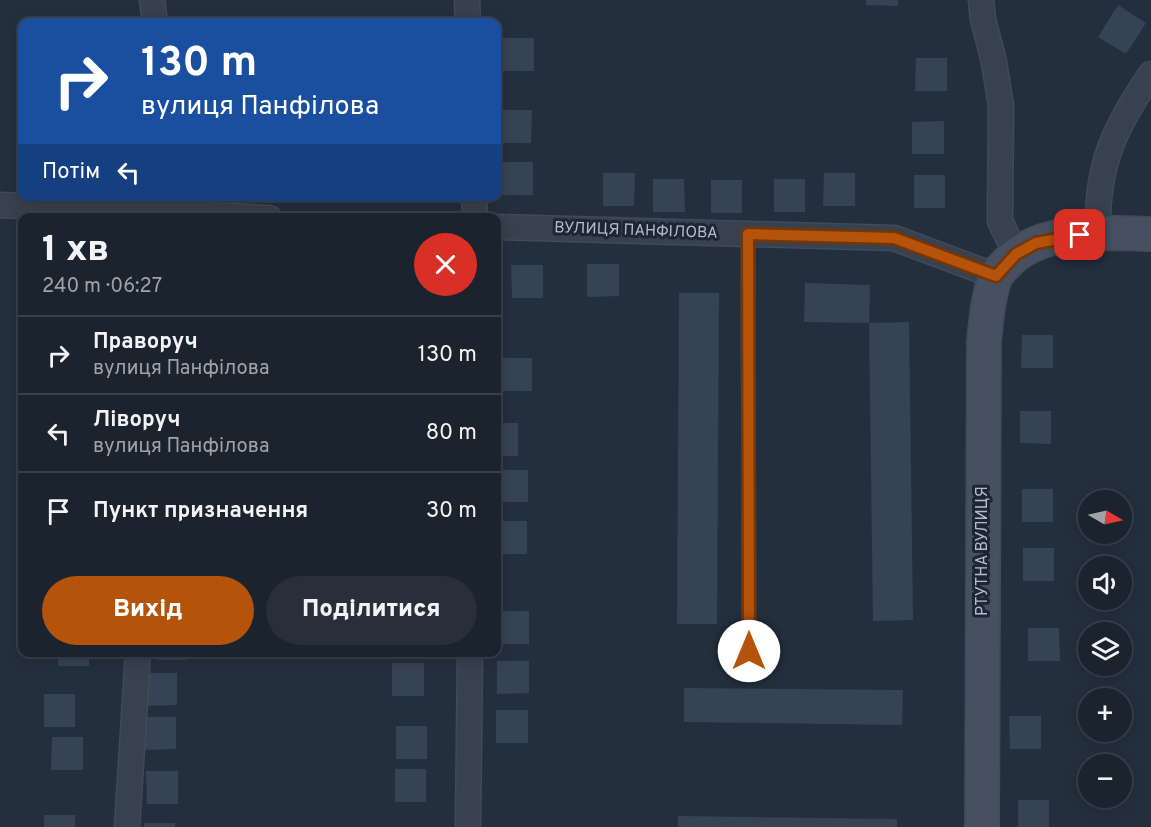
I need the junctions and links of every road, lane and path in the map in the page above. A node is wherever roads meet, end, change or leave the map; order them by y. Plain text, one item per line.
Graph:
1 (152, 0) edge
2 (467, 0) edge
3 (981, 0) edge
4 (154, 18) edge
5 (468, 18) edge
6 (1151, 74) edge
7 (0, 205) edge
8 (163, 209) edge
9 (210, 213) edge
10 (501, 227) edge
11 (1098, 233) junction
12 (748, 234) junction
13 (1151, 234) edge
14 (1006, 265) junction
15 (749, 651) dead end
16 (138, 657) edge
17 (470, 657) edge
18 (128, 827) edge
19 (468, 827) edge
20 (982, 827) edge

1 - 4 street
2 - 5 street
3 - 14 street
6 - 11 street
7 - 8 street
8 - 9 street
10 - 12 street, ВУЛИЦЯ ПАНФІЛОВА
11 - 13 main road
11 - 14 main road
12 - 14 street, ВУЛИЦЯ ПАНФІЛОВА
12 - 15 lane
14 - 20 main road, РТУТНА ВУЛИЦЯ
16 - 18 street
17 - 19 street

